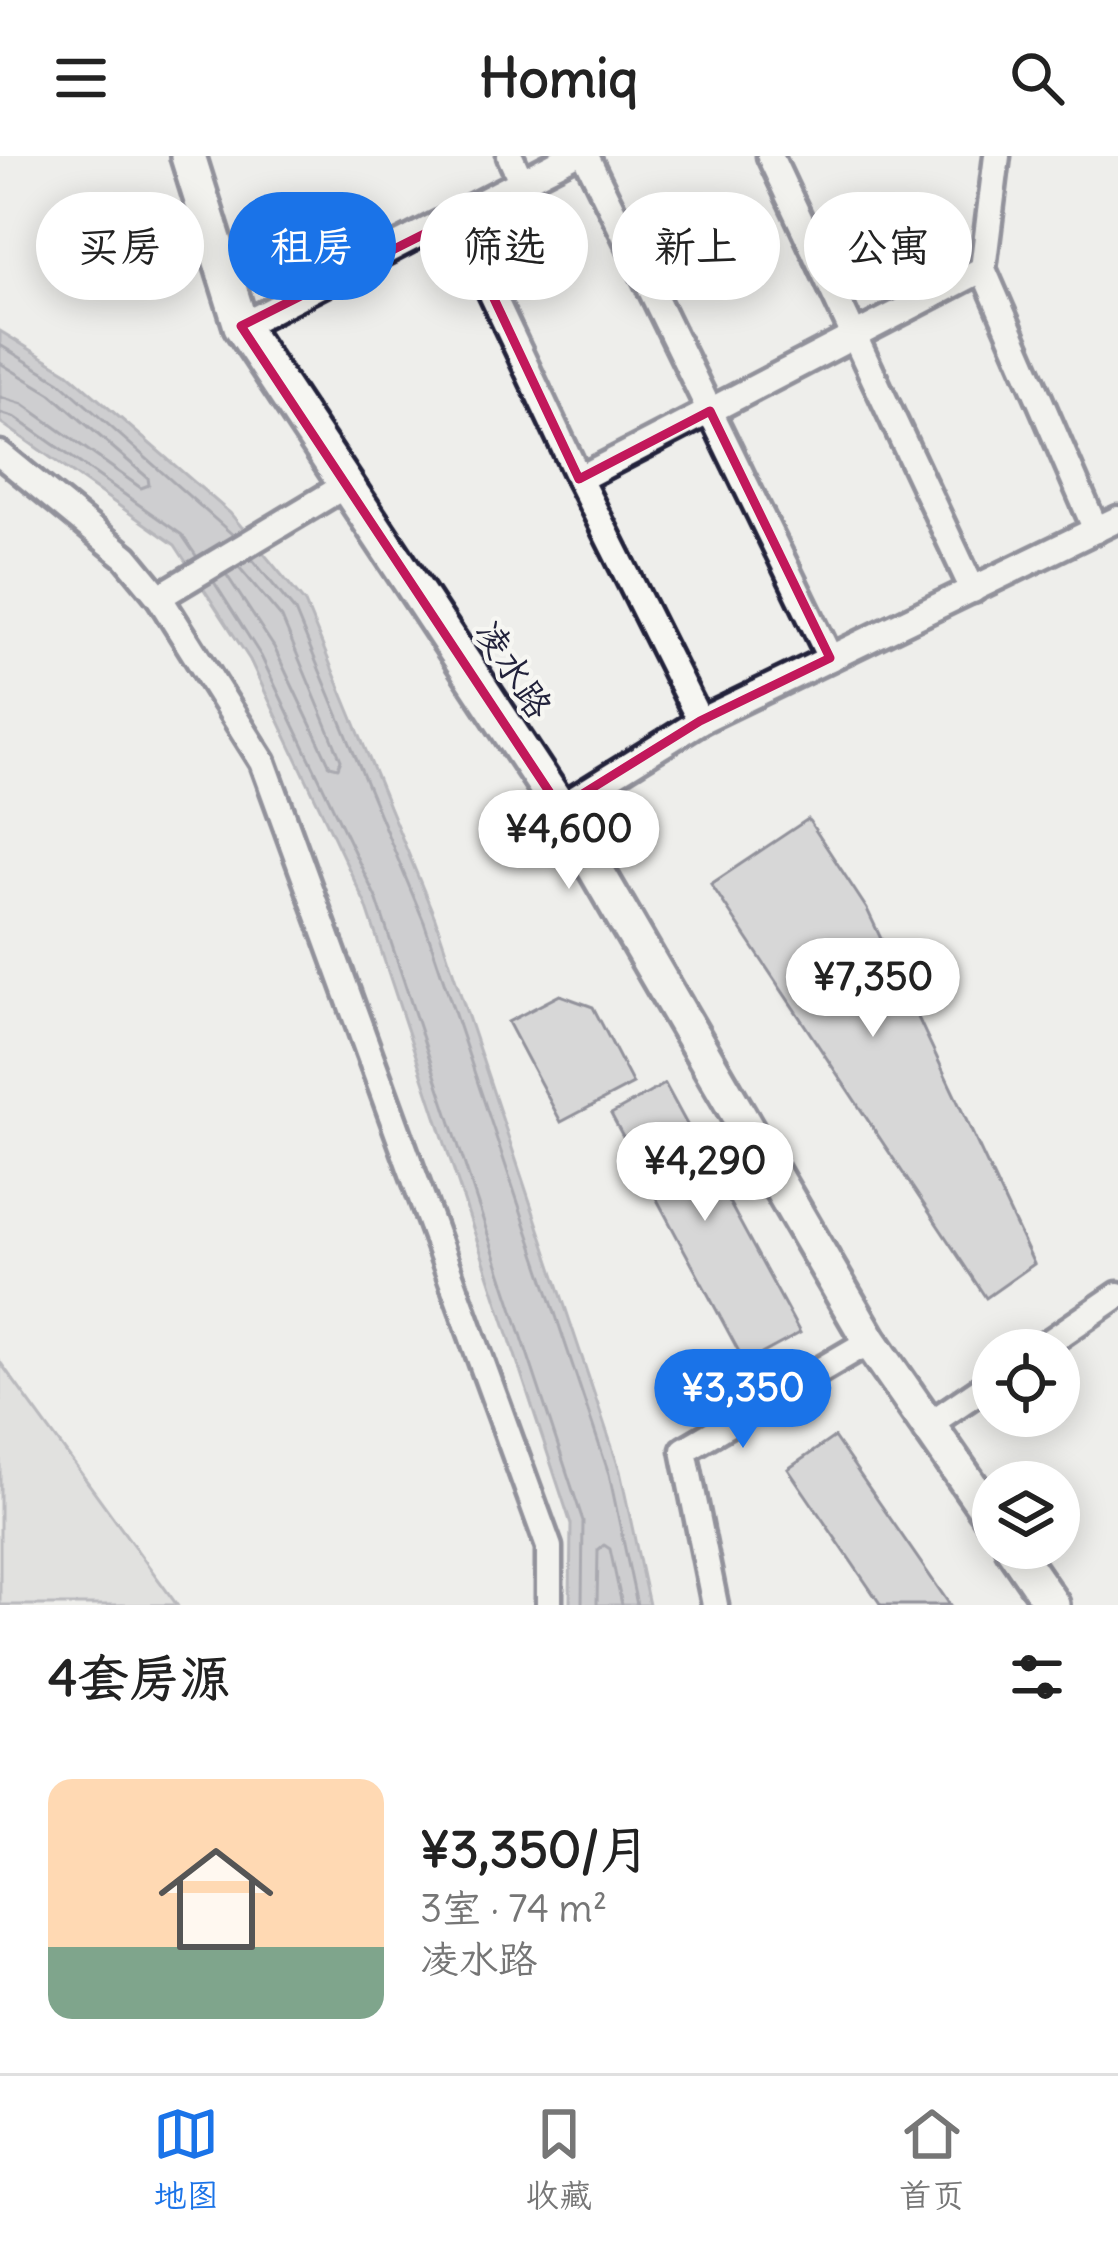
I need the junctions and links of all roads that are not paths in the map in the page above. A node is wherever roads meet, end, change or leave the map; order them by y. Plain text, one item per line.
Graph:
1 (188, 156) edge
2 (510, 156) edge
3 (571, 156) edge
4 (586, 156) edge
5 (770, 156) edge
6 (997, 156) edge
7 (522, 183) junction
8 (505, 192) edge
9 (420, 236) edge
10 (983, 269) junction
11 (495, 300) edge
12 (241, 326) junction
13 (854, 336) junction
14 (710, 411) junction
15 (0, 454) edge
16 (579, 479) junction
17 (346, 485) junction
18 (1107, 525) edge
19 (973, 590) junction
20 (169, 591) junction
21 (830, 658) junction
22 (700, 721) junction
23 (560, 808) junction
24 (1118, 1295) edge
25 (1069, 1329) edge
26 (870, 1341) junction
27 (972, 1395) edge
28 (928, 1425) junction
29 (972, 1489) edge
30 (1027, 1569) edge
31 (549, 1605) edge
32 (715, 1605) edge
33 (1052, 1605) edge

1 - 12 street, 凌水路
2 - 7 street
3 - 7 street
4 - 14 street
5 - 13 street
6 - 10 street
7 - 8 street
9 - 12 street
10 - 13 street
10 - 18 street
11 - 16 street
12 - 17 street, 凌水路
13 - 14 street
13 - 19 street
14 - 16 street
14 - 21 street
15 - 20 street
16 - 22 street
17 - 20 street
17 - 23 street, 凌水路
18 - 19 street
19 - 21 street
20 - 31 street
21 - 22 street
22 - 23 street
23 - 26 street, 凌水路
24 - 25 street
26 - 28 street, 凌水路
26 - 32 street
27 - 28 street
28 - 29 street, 凌水路
30 - 33 street

